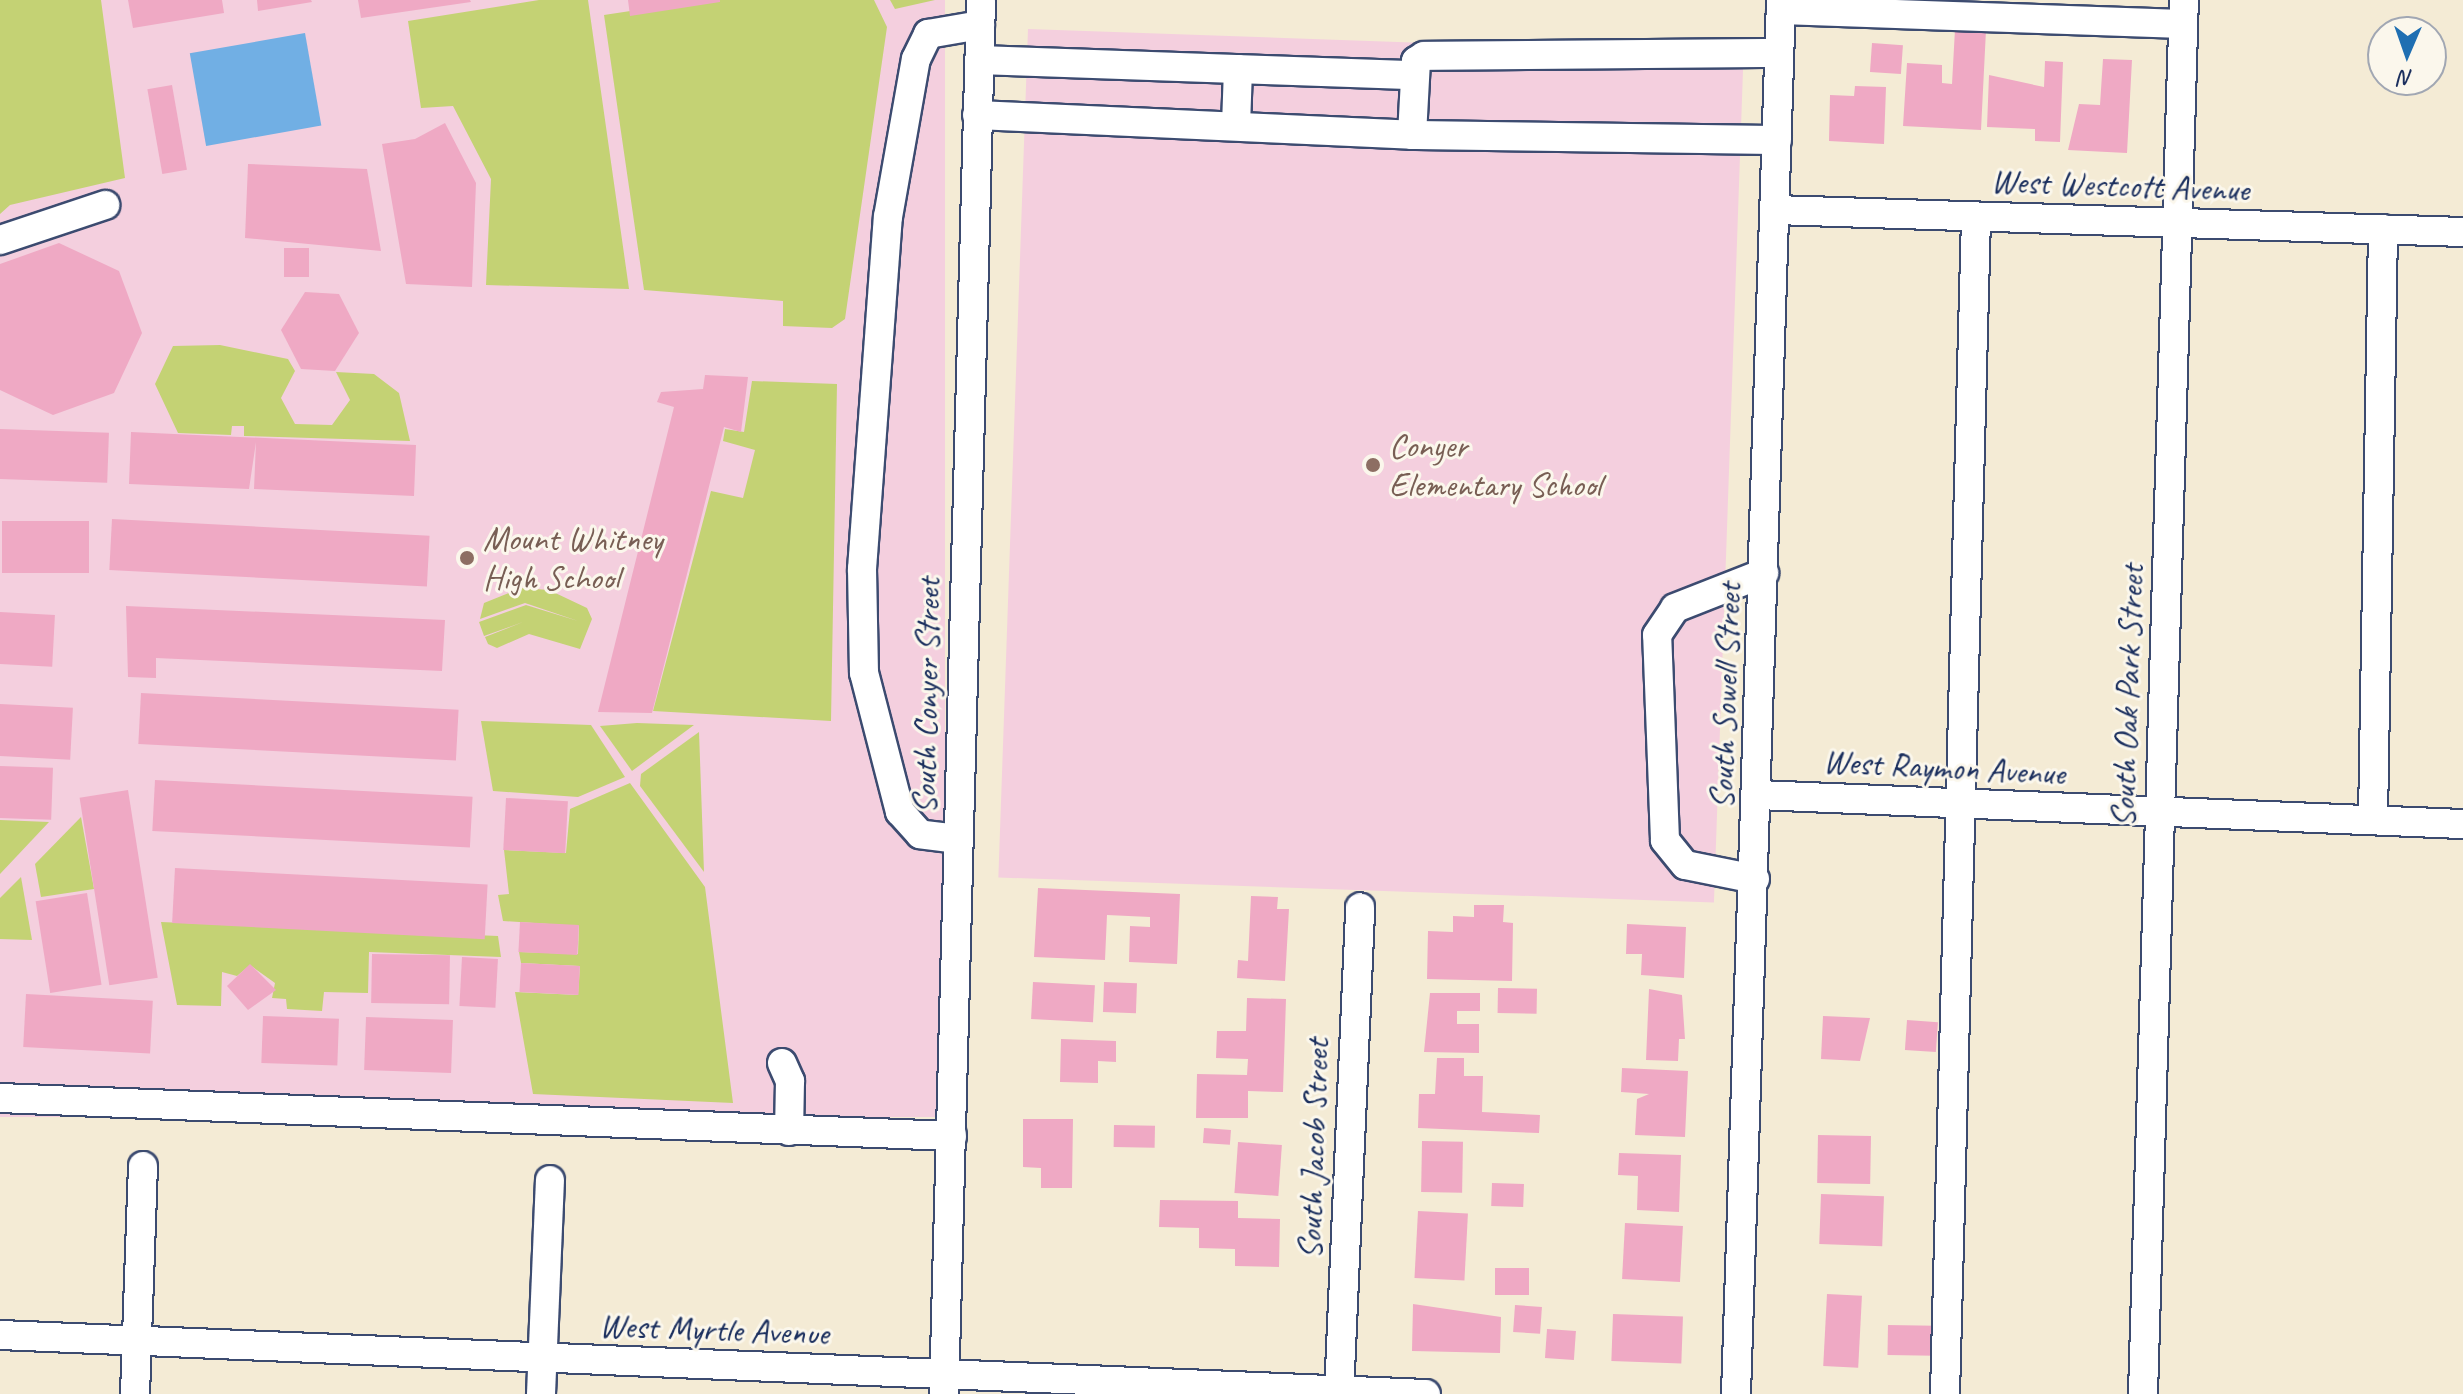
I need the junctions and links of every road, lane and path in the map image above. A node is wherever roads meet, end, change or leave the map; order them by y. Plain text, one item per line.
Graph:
1 (1781, 5) edge
2 (980, 12) edge
3 (2183, 12) edge
4 (1779, 53) junction
5 (979, 60) junction
6 (1238, 69) junction
7 (1415, 75) junction
8 (977, 115) junction
9 (1236, 126) junction
10 (1412, 135) junction
11 (1777, 140) junction
12 (105, 205) dead end
13 (1775, 210) junction
14 (1976, 217) junction
15 (2178, 224) junction
16 (2383, 229) junction
17 (2463, 232) edge
18 (0, 240) edge
19 (1764, 573) junction
20 (1758, 795) junction
21 (1960, 804) junction
22 (2159, 813) junction
23 (2373, 820) junction
24 (2463, 824) edge
25 (958, 839) junction
26 (1755, 879) junction
27 (1360, 907) dead end
28 (782, 1063) dead end
29 (0, 1098) edge
30 (789, 1131) junction
31 (952, 1136) junction
32 (143, 1166) dead end
33 (550, 1180) dead end
34 (0, 1335) edge
35 (137, 1340) junction
36 (542, 1359) junction
37 (944, 1383) edge
38 (1339, 1392) edge
39 (135, 1394) edge
40 (541, 1394) edge
41 (1426, 1394) edge
42 (1736, 1394) edge
43 (1945, 1394) edge
44 (2143, 1394) edge

1 - 3 street
1 - 4 street, South Sowell Street
2 - 5 street, South Conyer Street
2 - 25 street
3 - 15 street, South Oak Park Street
4 - 7 street
4 - 11 street, South Sowell Street
5 - 6 street
5 - 8 street, South Conyer Street
6 - 7 street
6 - 9 street
7 - 10 street
8 - 9 street
8 - 25 street, South Conyer Street
9 - 10 street
10 - 11 street
11 - 13 street, South Sowell Street
12 - 18 street
13 - 14 street, West Westcott Avenue
13 - 19 street, South Sowell Street
14 - 15 street, West Westcott Avenue
14 - 21 street
15 - 16 street, West Westcott Avenue
15 - 22 street, South Oak Park Street
16 - 17 street, West Westcott Avenue
16 - 23 street
19 - 20 street, South Sowell Street
19 - 26 street
20 - 21 street, West Raymon Avenue
20 - 26 street, South Sowell Street
21 - 22 street, West Raymon Avenue
21 - 43 street
22 - 23 street, West Raymon Avenue
22 - 44 street, South Oak Park Street
23 - 24 street, West Raymon Avenue
25 - 31 street, South Conyer Street
26 - 42 street, South Sowell Street
27 - 38 street, South Jacob Street
28 - 30 street
29 - 30 street
30 - 31 street
31 - 37 street, South Conyer Street
32 - 35 street
33 - 36 street
34 - 35 street, West Myrtle Avenue
35 - 36 street, West Myrtle Avenue
35 - 39 street
36 - 37 street, West Myrtle Avenue
36 - 40 street
37 - 38 street, West Myrtle Avenue
38 - 41 street, West Myrtle Avenue

